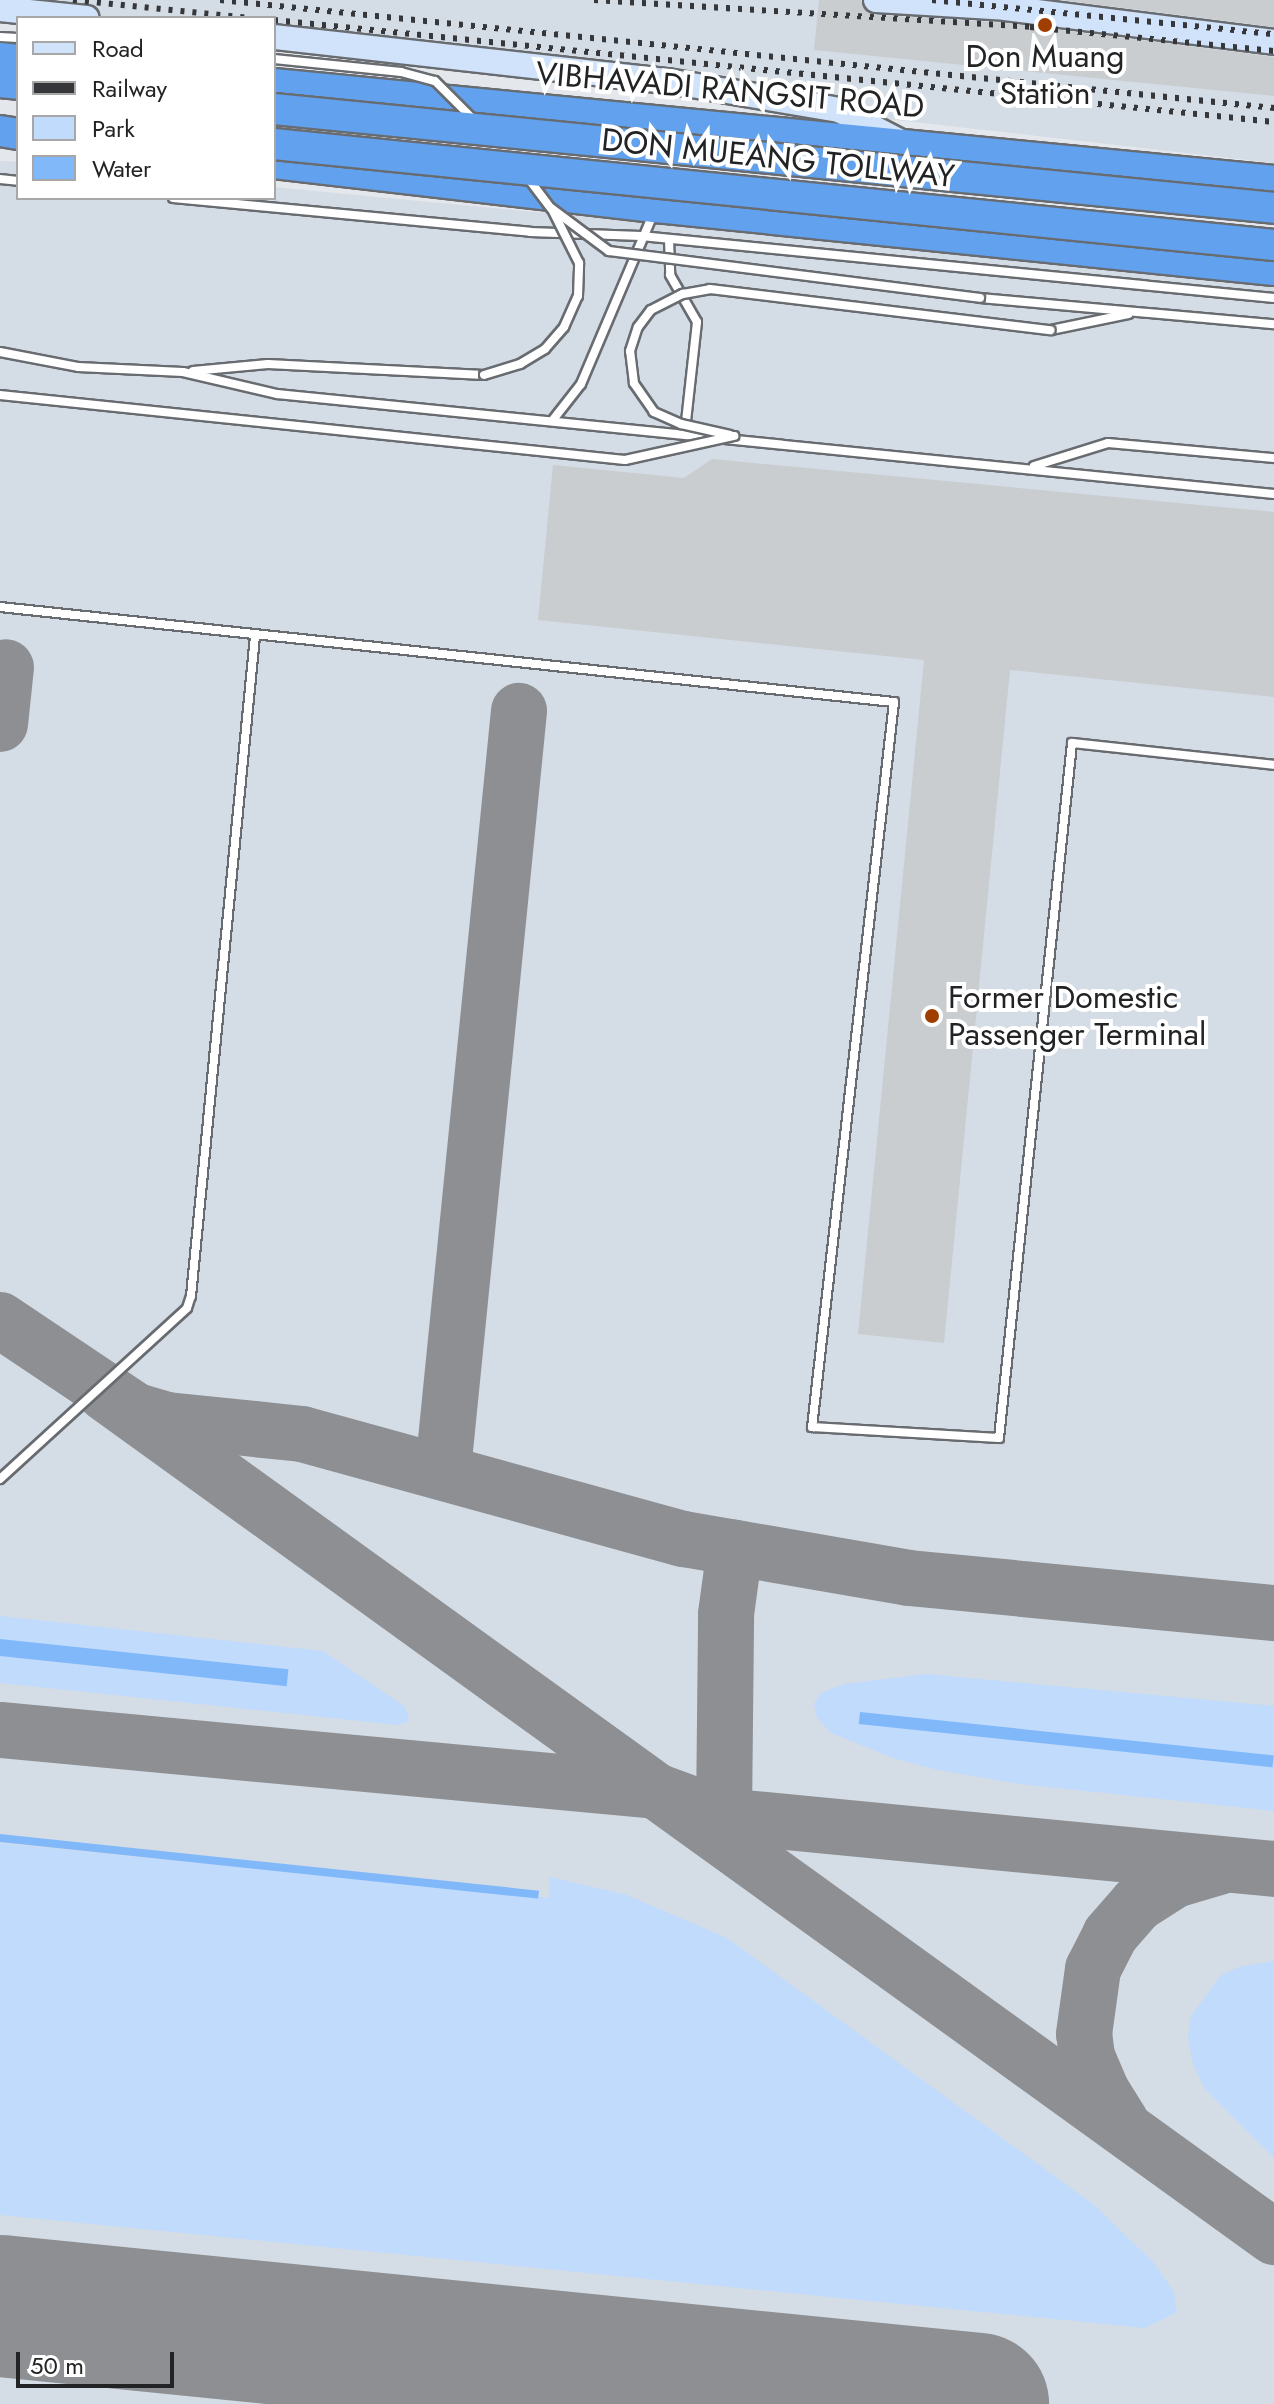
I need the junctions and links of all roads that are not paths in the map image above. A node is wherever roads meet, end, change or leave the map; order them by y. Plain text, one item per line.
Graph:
1 (876, 0) edge
2 (0, 9) edge
3 (68, 16) edge
4 (276, 37) edge
5 (1274, 42) edge
6 (276, 59) edge
7 (276, 84) edge
8 (276, 109) edge
9 (900, 142) junction
10 (276, 144) edge
11 (499, 146) dead end
12 (507, 156) dead end
13 (276, 163) edge
14 (1274, 181) edge
15 (194, 200) edge
16 (656, 207) junction
17 (551, 208) junction
18 (1274, 208) edge
19 (641, 236) junction
20 (669, 239) junction
21 (1274, 245) edge
22 (1274, 270) edge
23 (1274, 298) edge
24 (1140, 311) junction
25 (1274, 324) edge
26 (0, 352) edge
27 (183, 372) junction
28 (0, 395) edge
29 (552, 421) junction
30 (685, 434) junction
31 (734, 436) junction
32 (1274, 458) edge
33 (1274, 494) edge
34 (0, 607) edge
35 (255, 636) junction
36 (1274, 765) edge
37 (0, 1479) edge

1 - 5 main road
2 - 3 main road
4 - 9 main road
6 - 11 lane, bridge
7 - 9 highway, VIBHAVADI RANGSIT ROAD
8 - 18 highway, DON MUEANG TOLLWAY, bridge
9 - 14 highway, VIBHAVADI RANGSIT ROAD
10 - 21 highway, DON MUEANG TOLLWAY, bridge
12 - 17 lane, bridge
13 - 16 highway
15 - 19 lane
16 - 19 lane
16 - 22 highway
17 - 24 lane, bridge
17 - 27 lane, bridge
19 - 20 lane
19 - 29 lane
20 - 23 lane
20 - 30 lane
24 - 25 lane
24 - 31 lane, bridge
26 - 27 lane
27 - 29 lane
28 - 31 lane, bridge
29 - 30 lane
30 - 33 lane
31 - 32 lane
34 - 35 lane
35 - 36 lane
35 - 37 lane

